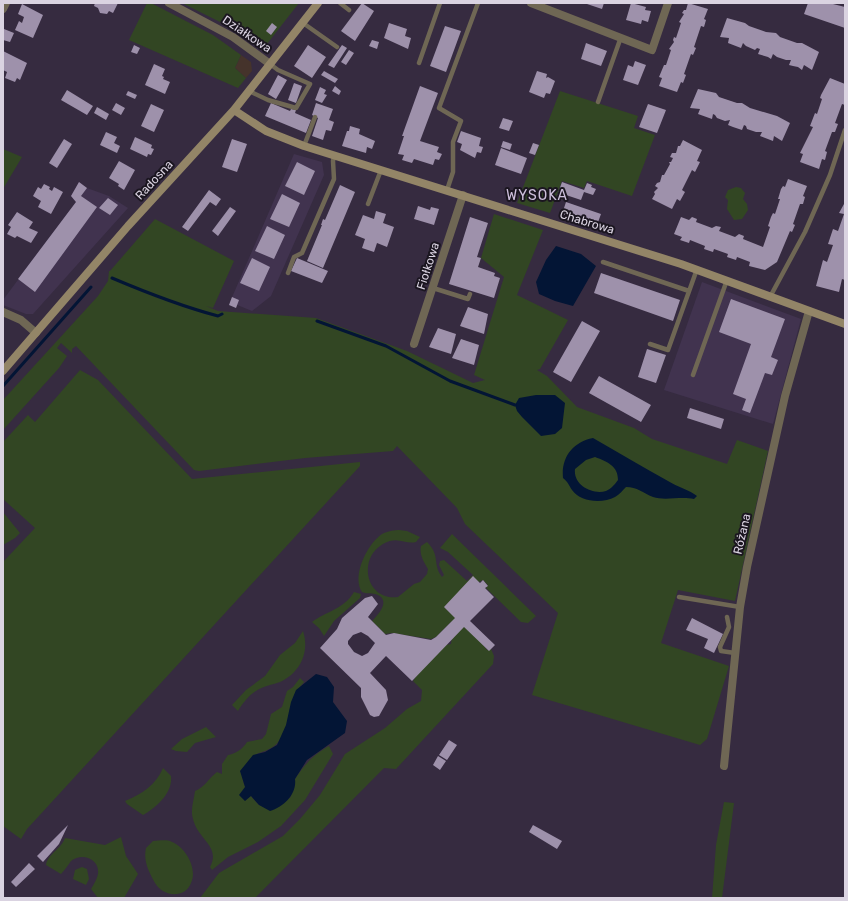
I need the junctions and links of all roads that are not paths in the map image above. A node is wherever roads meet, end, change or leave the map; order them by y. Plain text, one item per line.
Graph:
1 (6, 3) edge
2 (169, 3) edge
3 (318, 3) edge
4 (340, 3) edge
5 (440, 3) edge
6 (478, 3) edge
7 (531, 3) edge
8 (668, 3) edge
9 (3, 9) edge
10 (349, 10) dead end
11 (302, 23) junction
12 (621, 37) junction
13 (336, 47) dead end
14 (419, 63) dead end
15 (270, 64) junction
16 (249, 90) junction
17 (598, 102) dead end
18 (234, 110) junction
19 (315, 117) dead end
20 (845, 130) edge
21 (304, 146) junction
22 (334, 156) junction
23 (381, 170) junction
24 (447, 190) junction
25 (463, 195) junction
26 (368, 204) dead end
27 (603, 262) dead end
28 (697, 269) junction
29 (288, 273) dead end
30 (727, 280) junction
31 (433, 288) junction
32 (689, 291) junction
33 (470, 294) dead end
34 (770, 297) junction
35 (809, 310) junction
36 (3, 312) edge
37 (845, 324) edge
38 (36, 333) junction
39 (414, 344) dead end
40 (650, 344) dead end
41 (3, 370) edge
42 (693, 375) dead end
43 (679, 597) dead end
44 (740, 607) junction
45 (727, 617) dead end
46 (735, 653) junction
47 (724, 766) dead end

1 - 9 street
2 - 15 street, Działkowa
3 - 11 street, Radosna
4 - 10 lane
5 - 14 lane
6 - 24 lane
7 - 12 street
8 - 12 street
11 - 13 lane
11 - 15 street, Radosna
12 - 17 lane
15 - 16 street, Radosna
15 - 16 lane
16 - 18 street, Radosna
18 - 21 street, Chabrowa
18 - 38 street, Radosna
19 - 21 lane
20 - 34 lane
21 - 22 street, Chabrowa
22 - 23 street, Chabrowa
22 - 29 lane
23 - 24 street, Chabrowa
23 - 26 lane
24 - 25 street, Chabrowa
25 - 28 street, Chabrowa
25 - 31 street, Fiołkowa
27 - 32 lane
28 - 30 street, Chabrowa
28 - 32 lane
30 - 34 street, Chabrowa
30 - 42 lane
31 - 33 lane
31 - 39 street, Fiołkowa
32 - 40 lane
34 - 35 street, Chabrowa
35 - 37 street, Chabrowa
35 - 44 street, Różana
36 - 38 street
38 - 41 street, Radosna
43 - 44 lane
44 - 46 street, Różana
45 - 46 lane
46 - 47 street, Różana

